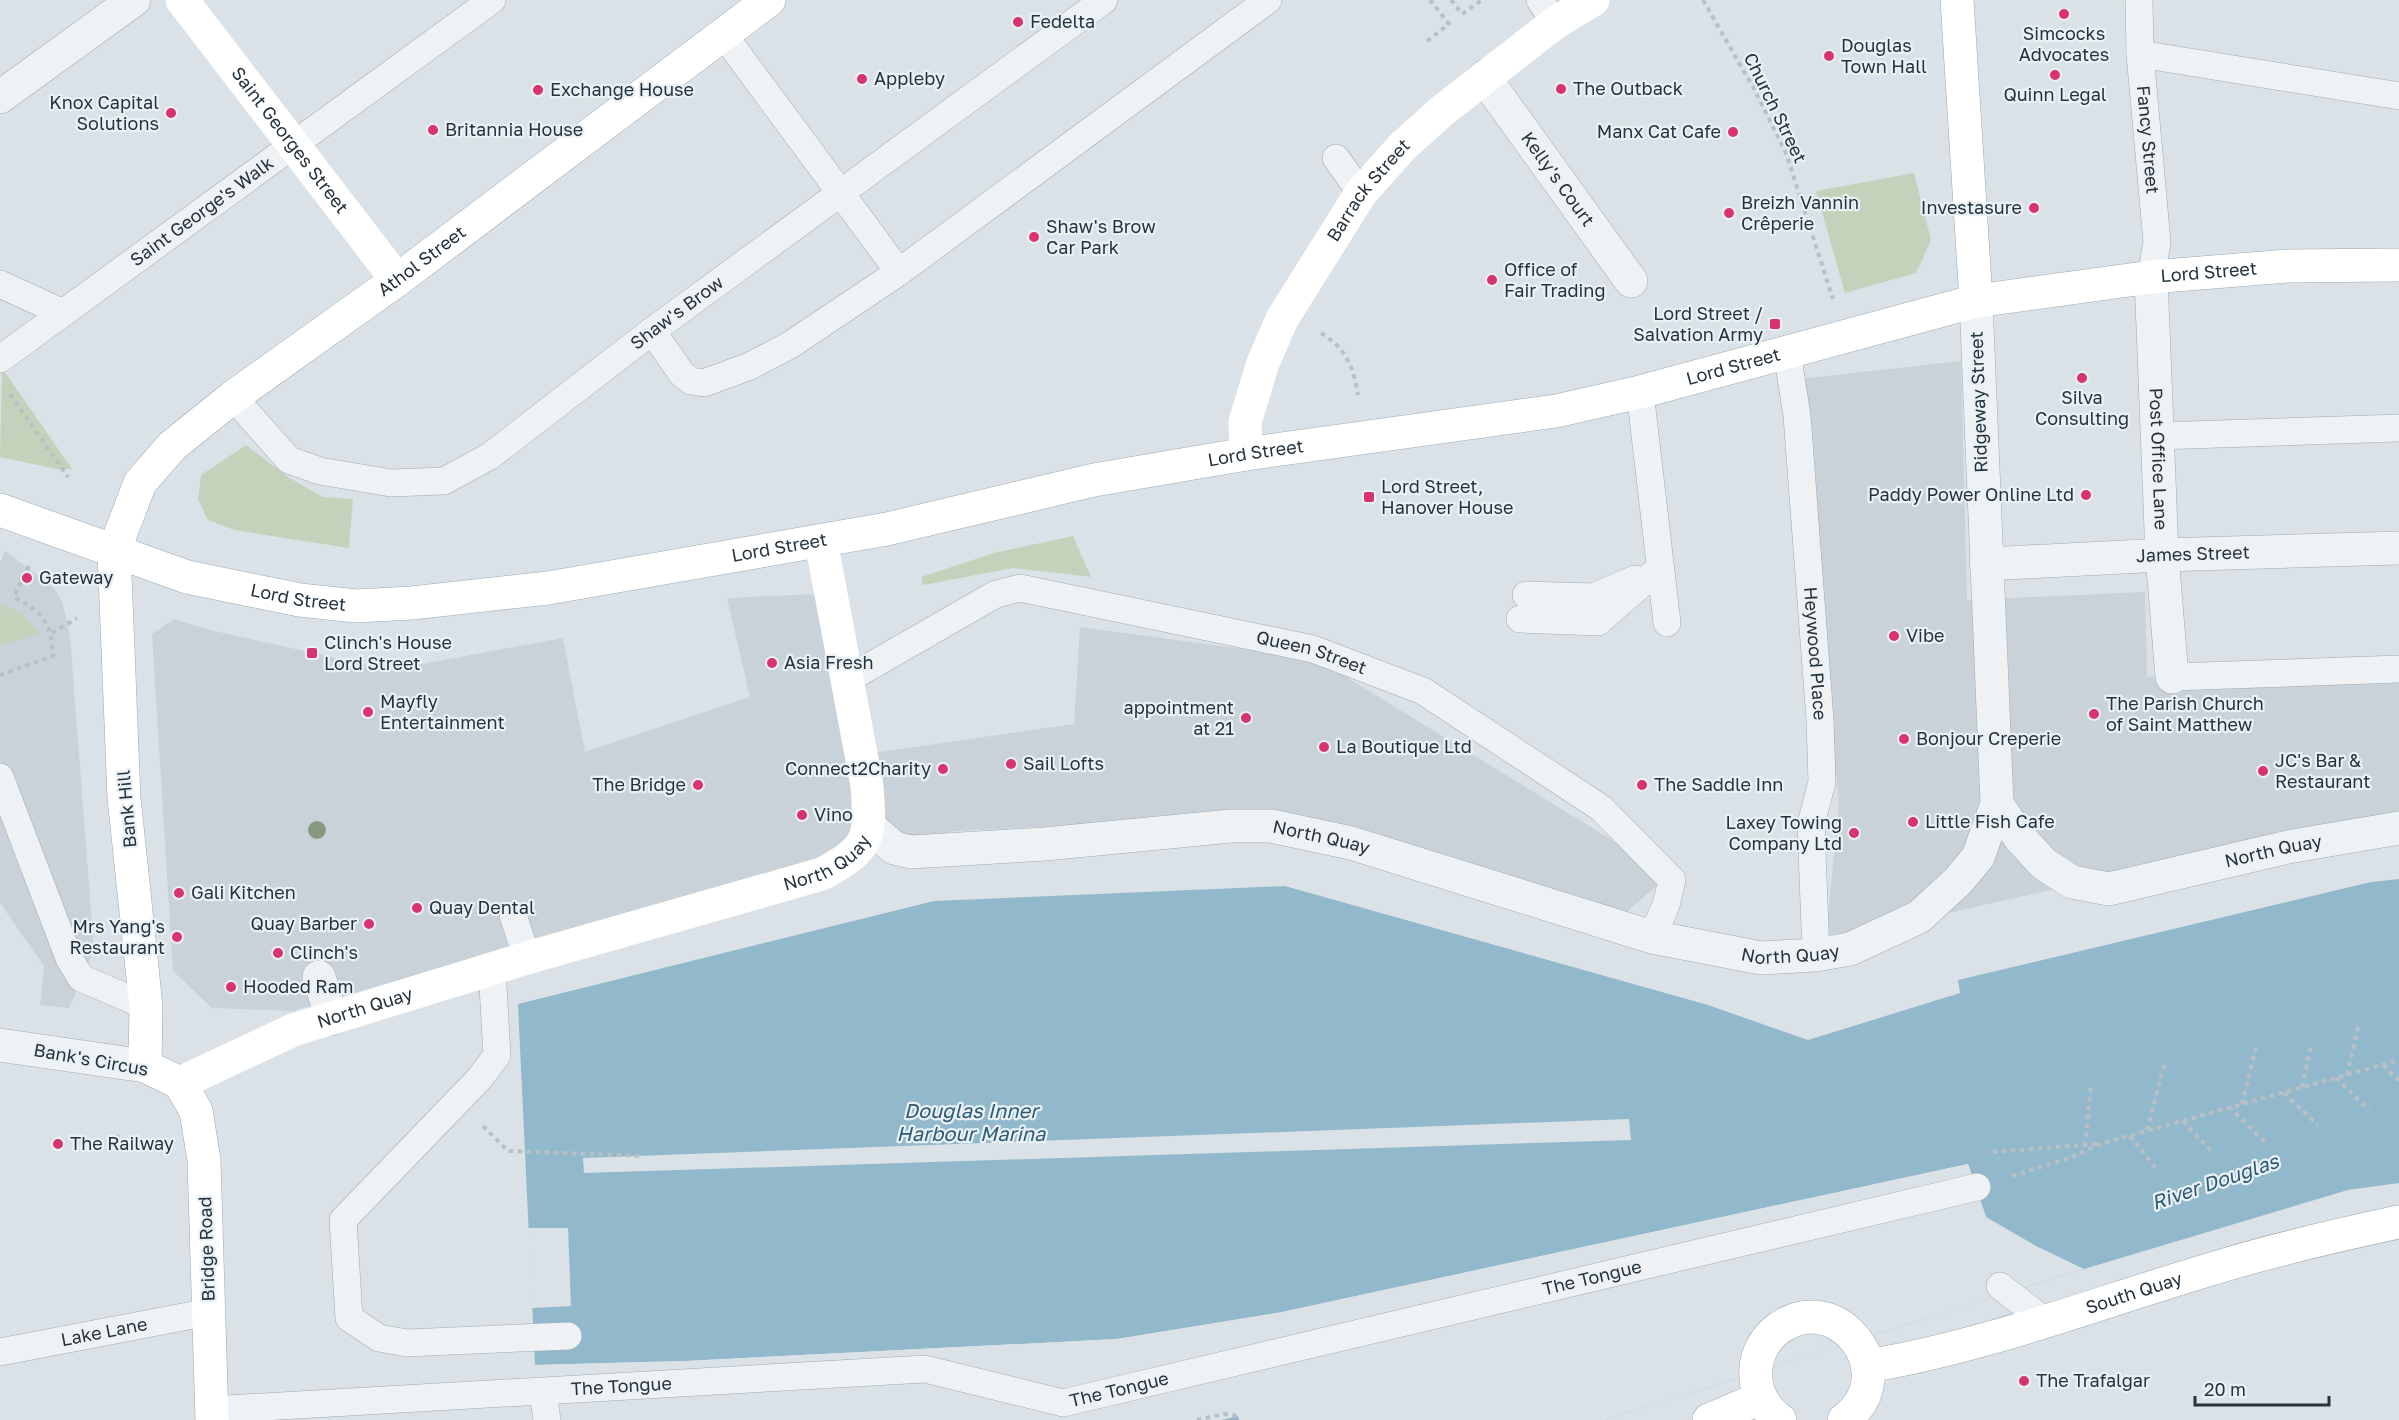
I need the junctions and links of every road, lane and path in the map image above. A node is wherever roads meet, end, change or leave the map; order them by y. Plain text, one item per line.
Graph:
1 (134, 0) edge
2 (182, 0) edge
3 (492, 0) edge
4 (769, 0) edge
5 (1104, 0) edge
6 (1268, 0) edge
7 (1430, 0) edge
8 (1451, 0) edge
9 (1482, 0) edge
10 (1593, 0) edge
11 (1702, 0) edge
12 (1958, 0) edge
13 (2139, 0) edge
14 (1548, 12) edge
15 (723, 34) junction
16 (1427, 40) dead end
17 (2140, 54) junction
18 (1484, 77) junction
19 (3, 87) edge
20 (2399, 96) edge
21 (292, 146) junction
22 (1336, 158) dead end
23 (841, 193) junction
24 (1361, 193) junction
25 (2399, 265) edge
26 (899, 272) junction
27 (2151, 277) junction
28 (397, 280) junction
29 (1631, 281) dead end
30 (0, 284) edge
31 (1976, 301) junction
32 (1834, 302) dead end
33 (63, 313) junction
34 (1316, 330) dead end
35 (652, 331) junction
36 (1787, 352) junction
37 (0, 359) edge
38 (6, 389) dead end
39 (1640, 392) junction
40 (1358, 395) dead end
41 (233, 397) junction
42 (2399, 428) edge
43 (2157, 436) junction
44 (1246, 454) junction
45 (68, 477) dead end
46 (0, 510) edge
47 (821, 541) junction
48 (2399, 548) edge
49 (114, 551) junction
50 (2162, 555) junction
51 (33, 560) dead end
52 (1986, 564) junction
53 (1660, 568) junction
54 (1523, 607) dead end
55 (77, 618) dead end
56 (1667, 623) dead end
57 (52, 633) junction
58 (2399, 669) edge
59 (0, 675) edge
60 (2172, 676) joint
61 (848, 679) junction
62 (0, 777) edge
63 (1997, 804) junction
64 (870, 827) junction
65 (2399, 828) edge
66 (513, 915) dead end
67 (1653, 938) junction
68 (1816, 955) junction
69 (527, 958) junction
70 (492, 969) junction
71 (319, 977) dead end
72 (146, 1006) junction
73 (332, 1019) junction
74 (2358, 1027) dead end
75 (0, 1044) edge
76 (2311, 1046) dead end
77 (2256, 1047) dead end
78 (2399, 1052) edge
79 (2398, 1060) edge
80 (2165, 1062) dead end
81 (2383, 1065) junction
82 (146, 1066) junction
83 (2347, 1075) junction
84 (2336, 1078) junction
85 (2399, 1081) edge
86 (180, 1083) junction
87 (2091, 1084) dead end
88 (2302, 1087) junction
89 (2283, 1093) junction
90 (2242, 1104) junction
91 (2229, 1107) junction
92 (2368, 1110) dead end
93 (2182, 1121) junction
94 (2318, 1125) dead end
95 (2147, 1131) junction
96 (121, 1136) dead end
97 (2130, 1136) junction
98 (115, 1137) dead end
99 (2265, 1142) dead end
100 (508, 1151) dead end
101 (2084, 1151) junction
102 (2214, 1154) dead end
103 (643, 1156) dead end
104 (2158, 1171) dead end
105 (1977, 1187) joint
106 (2399, 1222) edge
107 (2000, 1286) dead end
108 (209, 1312) junction
109 (2045, 1321) junction
110 (568, 1336) dead end
111 (0, 1352) edge
112 (1868, 1366) junction
113 (543, 1393) junction
114 (1770, 1409) edge
115 (211, 1415) edge
116 (1238, 1416) dead end
117 (548, 1420) edge
118 (1197, 1420) edge
119 (1709, 1420) edge
120 (1844, 1420) edge

1 - 19 street
2 - 21 main road, Saint Georges Street
3 - 21 lane, Saint George's Walk
4 - 15 main road, Athol Street
5 - 23 lane, Shaw's Brow
6 - 26 lane
7 - 16 path
8 - 9 path
10 - 14 main road, Barrack Street
11 - 32 path, Church Street
12 - 31 main road, Ridgeway Street
13 - 17 lane, Fancy Street
14 - 18 main road, Barrack Street
15 - 23 lane
15 - 28 main road, Athol Street
17 - 20 lane
17 - 27 lane, Fancy Street
18 - 24 main road, Barrack Street
18 - 29 street, Kelly's Court
21 - 28 main road, Saint Georges Street
21 - 33 lane, Saint George's Walk
22 - 24 lane
23 - 26 lane
23 - 35 lane, Shaw's Brow
24 - 44 main road, Barrack Street
25 - 27 main road, Lord Street
26 - 35 lane
27 - 31 main road, Lord Street
27 - 43 street, Post Office Lane
28 - 41 main road, Athol Street
30 - 33 lane
31 - 36 main road, Lord Street
31 - 52 street, Ridgeway Street
33 - 37 lane, Saint George's Walk
34 - 40 path
35 - 41 lane, Shaw's Brow
36 - 39 main road, Lord Street
36 - 68 lane, Heywood Place
38 - 45 path
39 - 44 main road, Lord Street
39 - 53 lane
41 - 49 main road, Athol Street
42 - 43 lane
43 - 50 street, Post Office Lane
44 - 47 main road, Lord Street
46 - 49 main road, Lord Street
47 - 49 main road, Lord Street
47 - 61 main road
48 - 50 street, James Street
49 - 72 main road, Bank Hill
50 - 52 street, James Street
50 - 60 street, Post Office Lane
51 - 57 path
52 - 63 street, Ridgeway Street
53 - 54 lane
53 - 56 lane
55 - 57 path
57 - 59 path
58 - 60 lane
61 - 64 main road
61 - 67 lane, Queen Street
62 - 72 lane
63 - 65 street, North Quay
63 - 68 street, North Quay
64 - 67 street, North Quay
64 - 69 main road, North Quay
66 - 69 lane
67 - 68 street, North Quay
69 - 70 main road, North Quay
70 - 73 main road, North Quay
70 - 110 lane
71 - 73 street
72 - 82 main road, Bank Hill
73 - 86 main road, North Quay
74 - 83 path
75 - 82 street, Bank's Circus
76 - 88 path
77 - 90 path
78 - 79 path
79 - 81 path
80 - 95 path
81 - 83 path
81 - 85 path
82 - 86 main road, Bank's Circus
83 - 84 path
84 - 88 path
84 - 92 path
86 - 108 main road, Bridge Road
87 - 101 path
88 - 89 path
89 - 90 path
89 - 94 path
90 - 91 path
91 - 93 path
91 - 99 path
93 - 95 path
93 - 102 path
95 - 97 path
96 - 98 path
97 - 101 path
97 - 104 path
100 - 103 path
101 - 105 path
105 - 113 lane, The Tongue
106 - 109 main road, South Quay
107 - 109 lane
108 - 111 lane, Lake Lane
108 - 115 main road, Bridge Road
109 - 112 main road, South Quay
112 - 114 main road
112 - 120 main road
113 - 115 lane, The Tongue
113 - 117 lane
114 - 119 main road
116 - 118 path

